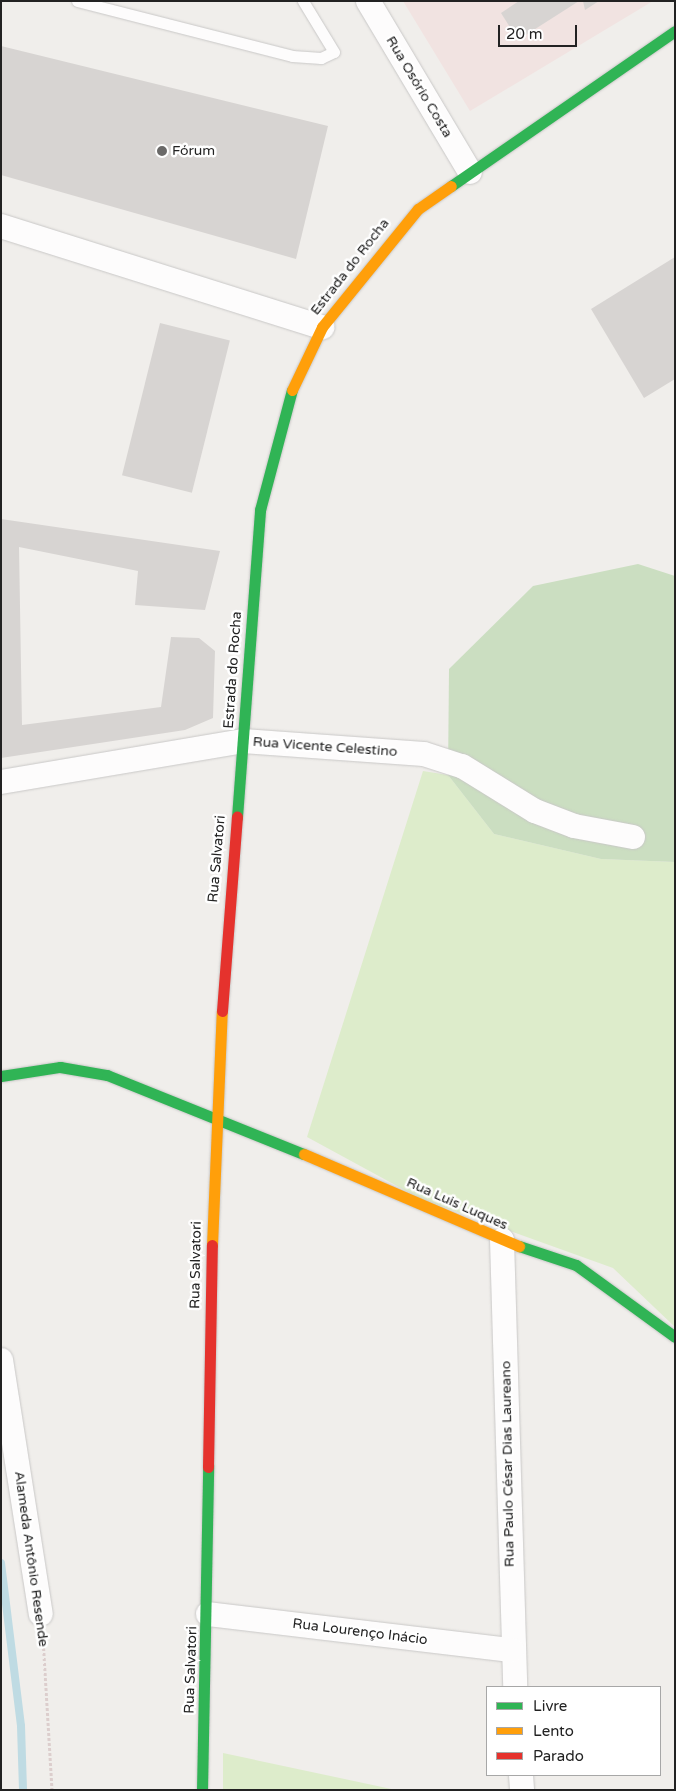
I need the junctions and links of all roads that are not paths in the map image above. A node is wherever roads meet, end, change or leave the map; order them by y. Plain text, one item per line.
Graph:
1 (77, 1) edge
2 (303, 1) edge
3 (368, 1) edge
4 (675, 31) edge
5 (470, 172) junction
6 (1, 226) edge
7 (322, 327) junction
8 (243, 742) junction
9 (1, 782) edge
10 (633, 837) dead end
11 (1, 1076) edge
12 (214, 1120) junction
13 (502, 1240) junction
14 (675, 1337) edge
15 (1, 1360) edge
16 (41, 1614) road end
17 (208, 1614) junction
18 (512, 1650) junction
19 (515, 1686) edge
20 (521, 1776) edge
21 (202, 1790) edge
22 (522, 1790) edge

1 - 2 lane
3 - 5 street, Rua Osório Costa
4 - 5 street, Estrada do Rocha
5 - 7 street, Estrada do Rocha
6 - 7 street
7 - 8 street, Estrada do Rocha
8 - 9 street, Rua Vicente Celestino
8 - 10 street, Rua Vicente Celestino
8 - 12 street, Rua Salvatori
11 - 12 street, Rua Luis Luques
12 - 13 street, Rua Luis Luques
12 - 17 street, Rua Salvatori
13 - 14 street, Rua Luis Luques
13 - 18 street, Rua Paulo César Dias Laureano
15 - 16 street, Alameda Antônio Resende
17 - 18 street, Rua Lourenço Inácio
17 - 21 street, Rua Salvatori
18 - 19 street, Rua Paulo César Dias Laureano
20 - 22 street

